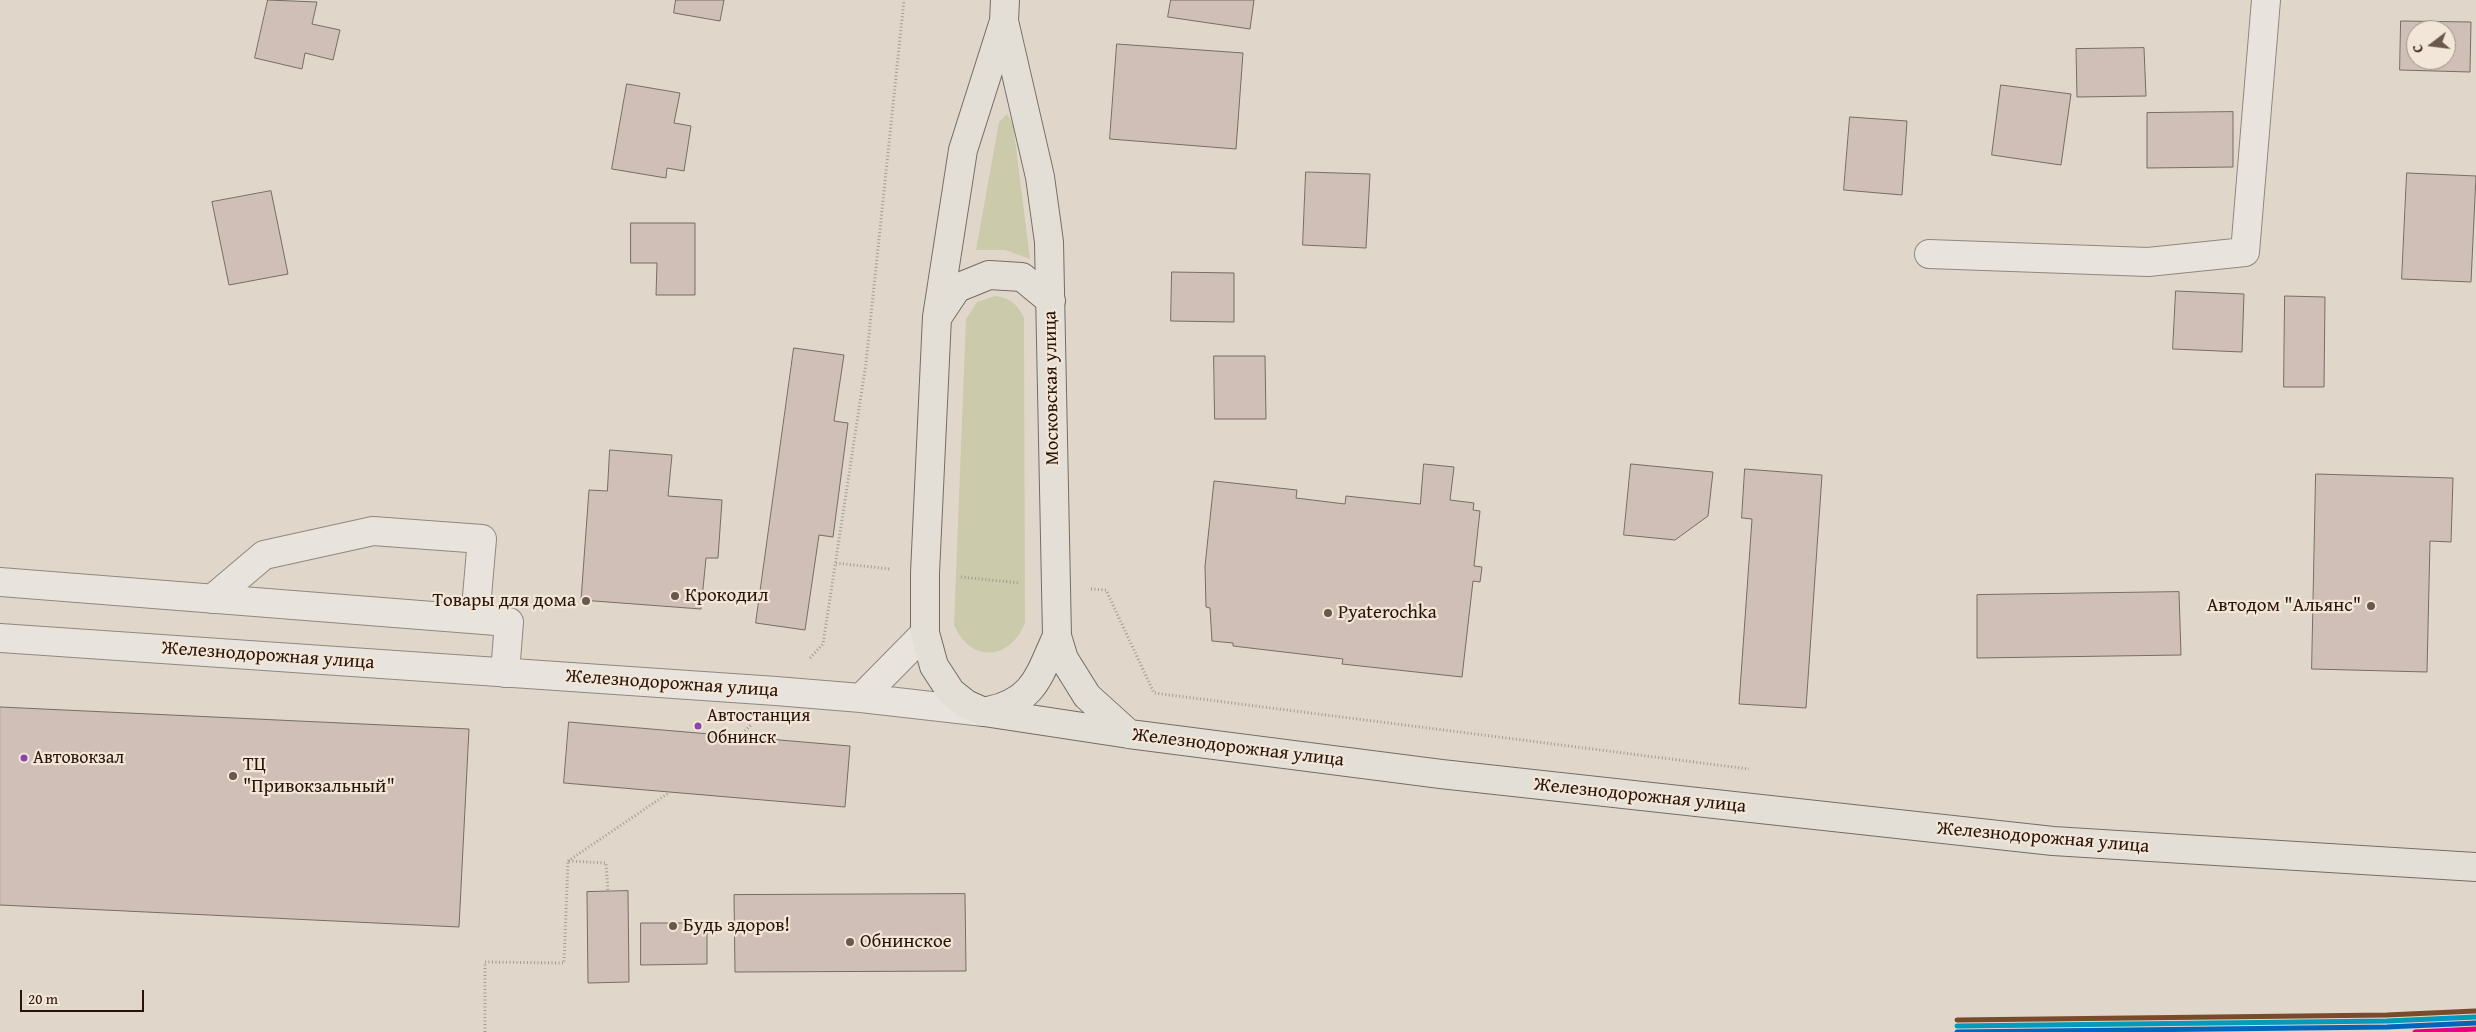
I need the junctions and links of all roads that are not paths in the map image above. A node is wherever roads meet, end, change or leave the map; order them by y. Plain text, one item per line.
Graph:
1 (2266, 0) edge
2 (1005, 11) edge
3 (1929, 254) dead end
4 (1051, 301) junction
5 (937, 317) junction
6 (0, 582) edge
7 (212, 599) junction
8 (475, 619) junction
9 (926, 633) junction
10 (1057, 636) junction
11 (0, 638) edge
12 (505, 673) junction
13 (861, 698) junction
14 (984, 712) junction
15 (1129, 734) junction
16 (2476, 867) edge

1 - 3 street
2 - 4 main road, Московская улица
2 - 5 main road, Московская улица
4 - 5 main road
4 - 10 main road, Московская улица
5 - 9 main road, Московская улица
6 - 7 street
7 - 8 street
7 - 8 street
8 - 12 street
9 - 13 street
9 - 14 main road, Московская улица
10 - 14 main road
10 - 15 main road, Московская улица
11 - 12 street, Железнодорожная улица
12 - 13 street, Железнодорожная улица
13 - 14 street, Железнодорожная улица
14 - 15 main road, Железнодорожная улица
15 - 16 main road, Железнодорожная улица

